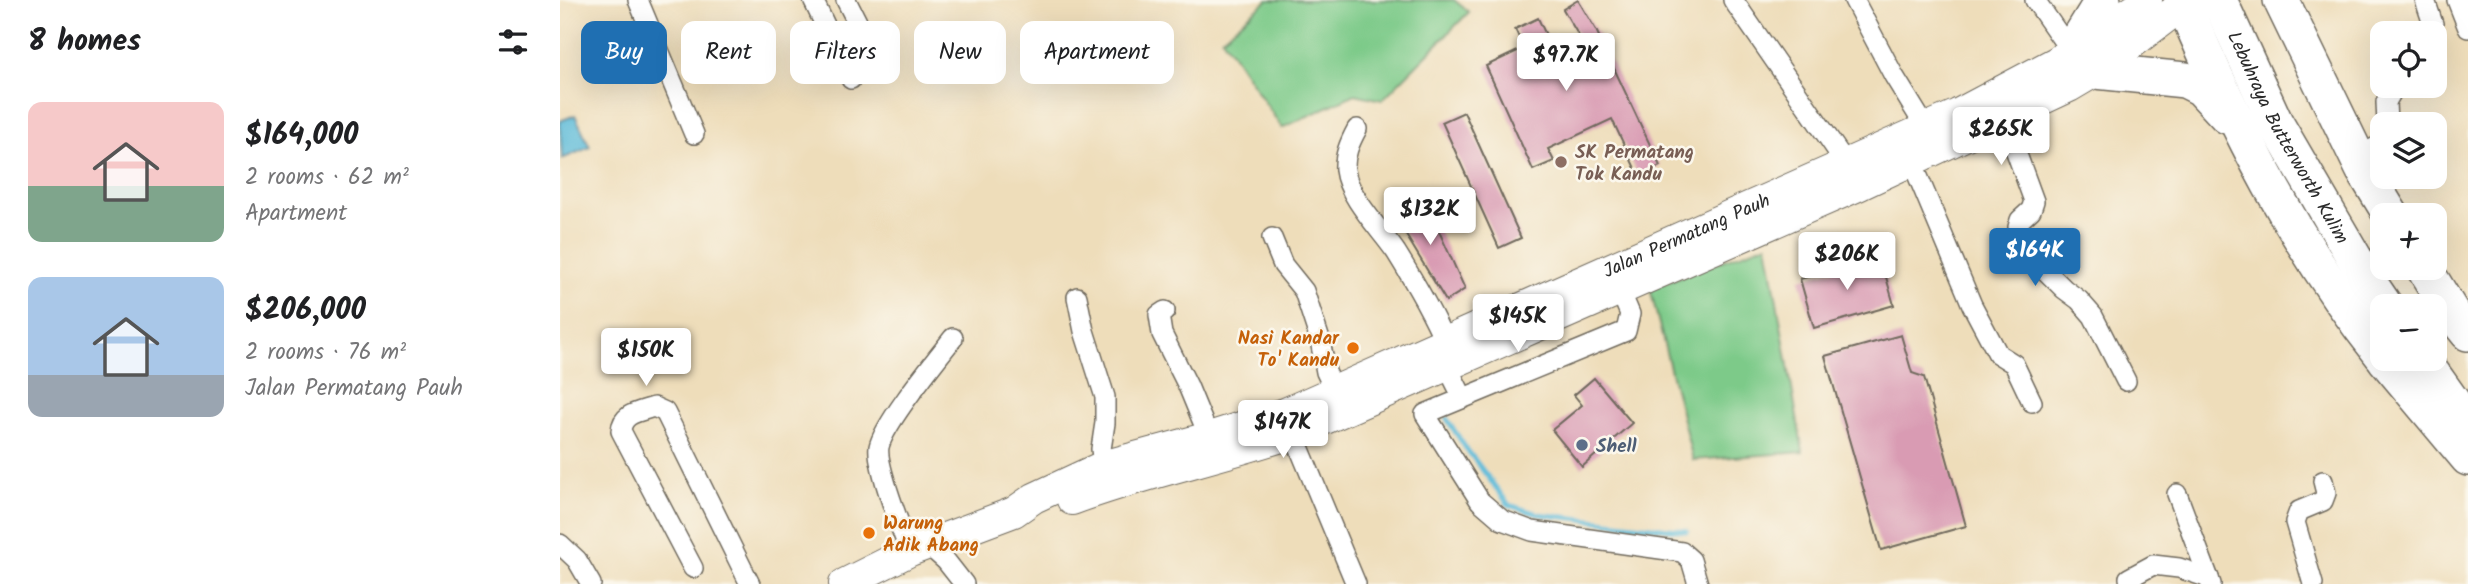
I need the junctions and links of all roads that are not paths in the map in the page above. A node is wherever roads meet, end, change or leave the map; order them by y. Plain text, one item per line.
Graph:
1 (638, 0) edge
2 (813, 0) edge
3 (846, 0) edge
4 (1733, 0) edge
5 (1854, 0) edge
6 (2035, 0) edge
7 (2103, 0) edge
8 (2147, 0) edge
9 (2219, 0) edge
10 (2243, 0) edge
11 (2281, 0) edge
12 (2307, 0) edge
13 (2425, 0) edge
14 (2457, 0) edge
15 (2185, 1) edge
16 (823, 21) edge
17 (857, 21) edge
18 (2431, 21) edge
19 (2468, 28) edge
20 (2083, 62) junction
21 (2324, 91) junction
22 (2004, 119) junction
23 (1926, 128) junction
24 (1357, 129) dead end
25 (2239, 129) junction
26 (694, 134) dead end
27 (2370, 151) edge
28 (1912, 162) junction
29 (1853, 174) junction
30 (1272, 238) dead end
31 (2370, 240) edge
32 (1615, 279) junction
33 (2431, 280) edge
34 (2377, 294) edge
35 (1077, 297) dead end
36 (1165, 311) dead end
37 (2468, 333) edge
38 (953, 338) dead end
39 (2370, 339) edge
40 (1446, 354) junction
41 (2447, 355) edge
42 (2395, 371) edge
43 (2430, 371) edge
44 (2126, 381) dead end
45 (2468, 382) edge
46 (1335, 391) junction
47 (1463, 398) junction
48 (2032, 402) dead end
49 (1289, 423) junction
50 (2468, 424) edge
51 (1209, 437) junction
52 (2468, 458) edge
53 (1103, 466) junction
54 (2323, 481) dead end
55 (2177, 494) dead end
56 (1014, 512) junction
57 (560, 544) edge
58 (918, 548) junction
59 (692, 568) dead end
60 (2210, 581) edge
61 (591, 584) edge
62 (750, 584) edge
63 (844, 584) edge
64 (964, 584) edge
65 (1356, 584) edge
66 (1698, 584) edge
67 (2130, 584) edge
68 (2313, 584) edge

1 - 26 street
2 - 16 street
3 - 17 street
4 - 29 street
5 - 23 street
6 - 20 street
7 - 20 highway
8 - 20 main road, Jalan Permatang Pauh
9 - 34 highway, Lebuhraya Butterworth Kulim
10 - 31 highway, Lebuhraya Butterworth Kulim
11 - 21 highway
12 - 21 highway
13 - 18 street
14 - 19 street
15 - 20 main road, Jalan Permatang Pauh
15 - 25 highway
20 - 22 main road, Jalan Permatang Pauh
20 - 23 main road, Jalan Permatang Pauh
20 - 25 highway
21 - 27 highway
22 - 28 main road, Jalan Permatang Pauh
22 - 44 street
23 - 29 main road, Jalan Permatang Pauh
24 - 40 street
25 - 39 highway
28 - 29 main road, Jalan Permatang Pauh
28 - 48 street
29 - 32 main road, Jalan Permatang Pauh
30 - 46 street
32 - 40 main road, Jalan Permatang Pauh
32 - 47 street
33 - 37 highway
35 - 53 street
36 - 51 street
38 - 58 street
40 - 46 main road, Jalan Permatang Pauh
40 - 47 street
40 - 49 main road, Jalan Permatang Pauh
41 - 45 highway
42 - 52 highway
43 - 50 highway
46 - 49 main road, Jalan Permatang Pauh
47 - 66 street
49 - 51 main road, Jalan Permatang Pauh
49 - 56 main road, Jalan Permatang Pauh
49 - 65 street
51 - 53 main road, Jalan Permatang Pauh
53 - 56 main road, Jalan Permatang Pauh
54 - 68 street
55 - 60 street
56 - 58 main road, Jalan Permatang Pauh
57 - 61 street
58 - 63 main road, Jalan Permatang Pauh
58 - 64 street
59 - 62 street
60 - 67 street

